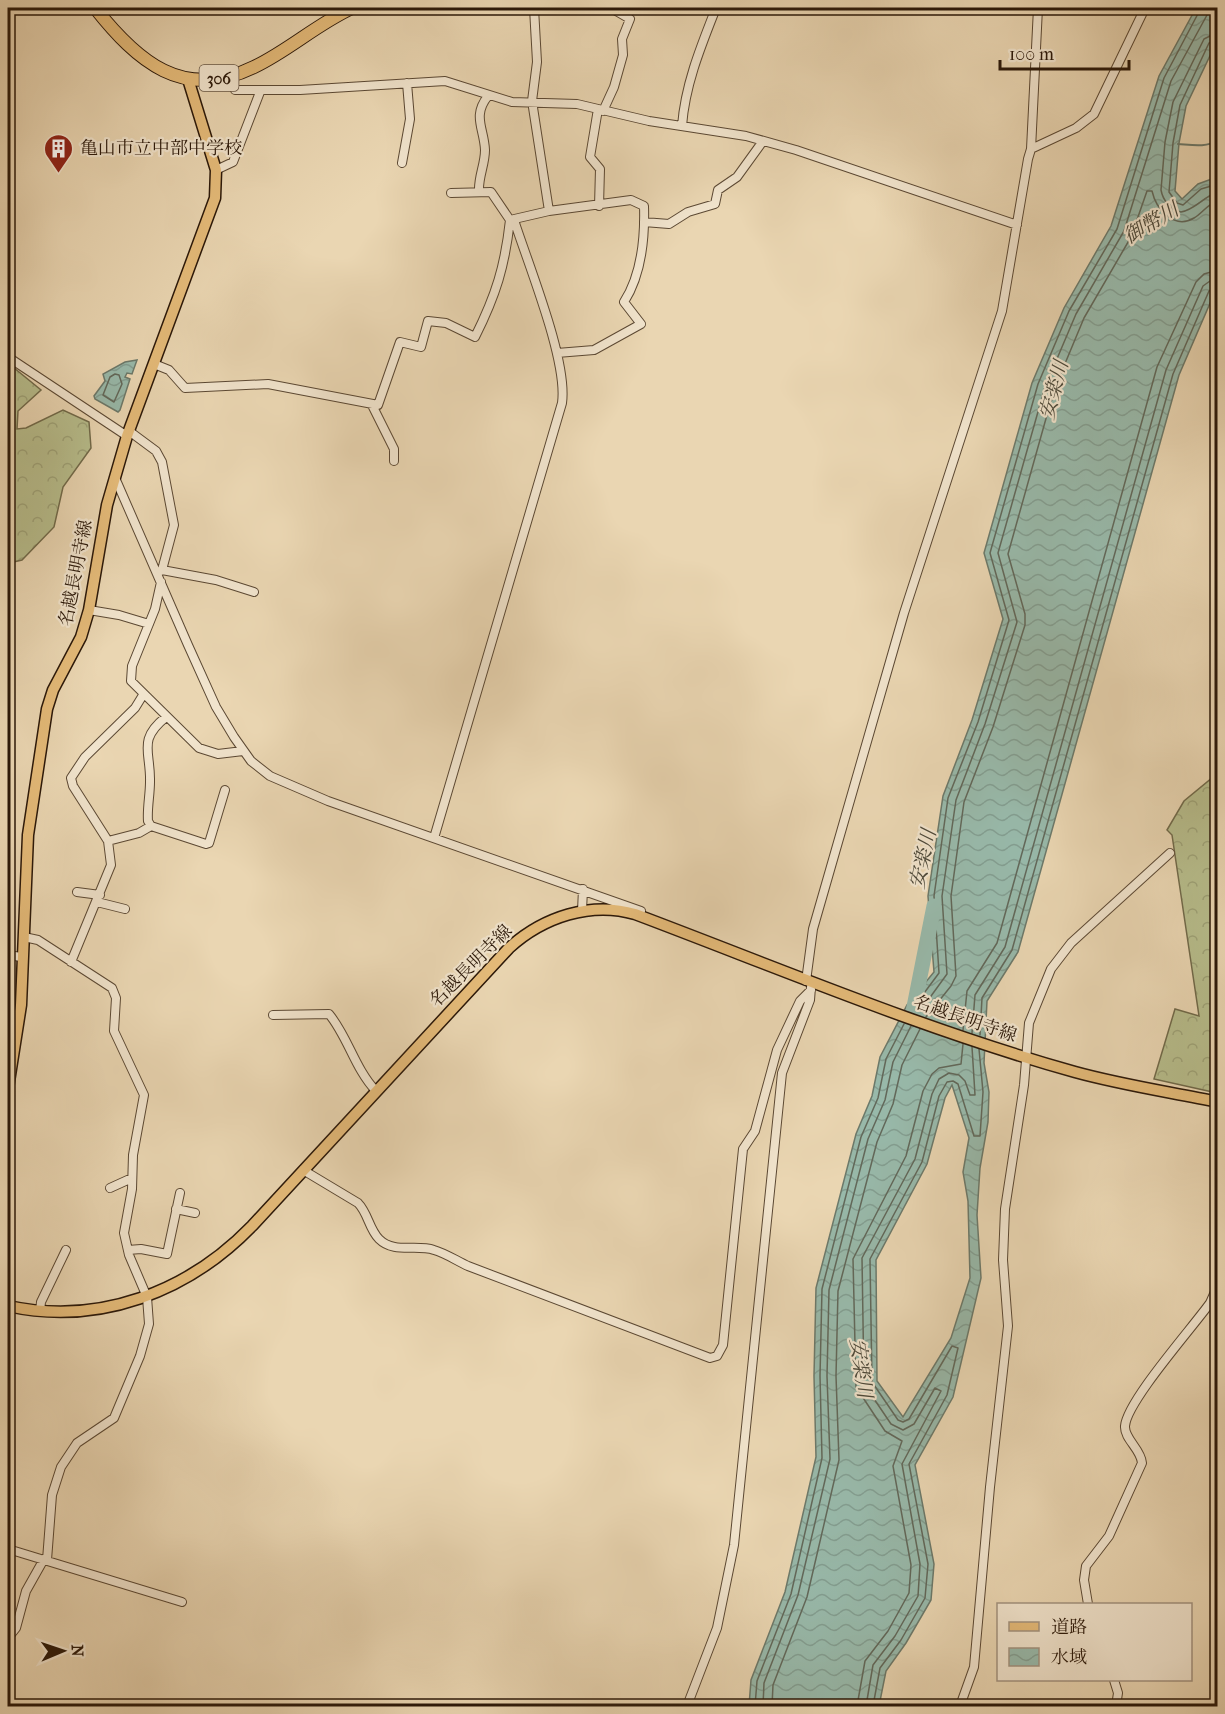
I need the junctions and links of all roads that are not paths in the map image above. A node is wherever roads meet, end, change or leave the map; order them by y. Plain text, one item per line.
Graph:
1 (95, 8) edge
2 (352, 8) edge
3 (534, 8) edge
4 (611, 8) edge
5 (717, 8) edge
6 (1038, 8) edge
7 (1145, 8) edge
8 (188, 79) junction
9 (407, 82) junction
10 (235, 90) dead end
11 (260, 92) junction
12 (488, 96) junction
13 (532, 101) junction
14 (601, 110) junction
15 (682, 126) junction
16 (763, 141) junction
17 (1031, 149) junction
18 (402, 163) dead end
19 (216, 170) junction
20 (478, 192) junction
21 (451, 193) dead end
22 (598, 206) junction
23 (549, 211) junction
24 (512, 220) junction
25 (644, 222) junction
26 (1017, 225) junction
27 (557, 353) junction
28 (8, 357) edge
29 (154, 364) junction
30 (372, 405) junction
31 (128, 434) junction
32 (394, 460) dead end
33 (116, 480) junction
34 (160, 575) junction
35 (254, 592) dead end
36 (89, 610) junction
37 (149, 624) junction
38 (143, 695) junction
39 (166, 717) junction
40 (243, 750) junction
41 (225, 790) dead end
42 (151, 826) junction
43 (434, 838) junction
44 (108, 841) junction
45 (1170, 853) dead end
46 (583, 889) junction
47 (77, 892) dead end
48 (99, 898) junction
49 (125, 909) dead end
50 (582, 911) junction
51 (675, 929) junction
52 (24, 937) junction
53 (8, 955) edge
54 (21, 957) junction
55 (71, 962) junction
56 (812, 985) junction
57 (273, 1015) dead end
58 (1025, 1057) junction
59 (10, 1065) edge
60 (8, 1088) edge
61 (376, 1091) junction
62 (1218, 1102) edge
63 (303, 1170) junction
64 (132, 1178) junction
65 (110, 1188) dead end
66 (180, 1193) dead end
67 (176, 1209) junction
68 (195, 1213) dead end
69 (66, 1250) dead end
70 (128, 1250) junction
71 (1218, 1285) edge
72 (147, 1297) junction
73 (1214, 1303) edge
74 (8, 1306) edge
75 (40, 1311) junction
76 (8, 1549) edge
77 (46, 1560) junction
78 (183, 1602) dead end
79 (1088, 1603) edge
80 (8, 1638) edge
81 (1114, 1681) edge
82 (687, 1707) edge
83 (960, 1707) edge
84 (1116, 1707) edge

1 - 8 highway, 306
2 - 8 highway, 306
3 - 13 street
4 - 14 street
5 - 15 street
6 - 17 street
7 - 17 street
8 - 19 main road, 名越長明寺線
9 - 11 street
9 - 12 street
9 - 18 street
10 - 11 street
11 - 19 street
12 - 13 street
12 - 20 street
13 - 14 street
13 - 23 street
14 - 15 street
14 - 22 street
15 - 16 street
16 - 25 street
16 - 26 street
17 - 26 street
19 - 29 main road, 名越長明寺線
20 - 21 street
20 - 24 street
22 - 23 street
22 - 25 street
23 - 24 street
24 - 27 street
24 - 30 street
25 - 27 street
26 - 56 street
27 - 43 street
28 - 31 street
29 - 30 street
29 - 31 main road, 名越長明寺線
30 - 32 street
31 - 33 main road, 名越長明寺線
31 - 34 street
33 - 34 street
33 - 36 main road, 名越長明寺線
34 - 35 street
34 - 37 street
34 - 40 street
36 - 37 street
36 - 52 main road, 名越長明寺線
37 - 38 street
38 - 39 street
38 - 44 street
39 - 40 street
39 - 42 street
40 - 43 street
41 - 42 street
42 - 44 street
43 - 46 street
44 - 48 street
45 - 58 street
46 - 50 street
46 - 51 street
47 - 48 street
48 - 49 street
48 - 55 street
50 - 51 main road, 名越長明寺線
50 - 61 main road, 名越長明寺線
51 - 56 main road, 名越長明寺線
52 - 54 main road, 名越長明寺線
52 - 55 street
53 - 54 street
54 - 59 main road, 名越長明寺線
55 - 64 street
56 - 58 main road, 名越長明寺線
56 - 63 street
56 - 82 street
57 - 61 street
58 - 62 main road, 名越長明寺線
58 - 83 street
59 - 60 main road, 名越長明寺線
61 - 63 main road, 名越長明寺線
63 - 72 main road, 名越長明寺線
64 - 65 street
64 - 70 street
66 - 67 street
67 - 68 street
67 - 70 street
69 - 75 street
70 - 72 street
71 - 73 street
72 - 75 main road, 名越長明寺線
72 - 77 street
73 - 79 street
74 - 75 main road, 名越長明寺線
76 - 77 street
77 - 78 street
77 - 80 street
81 - 84 street

